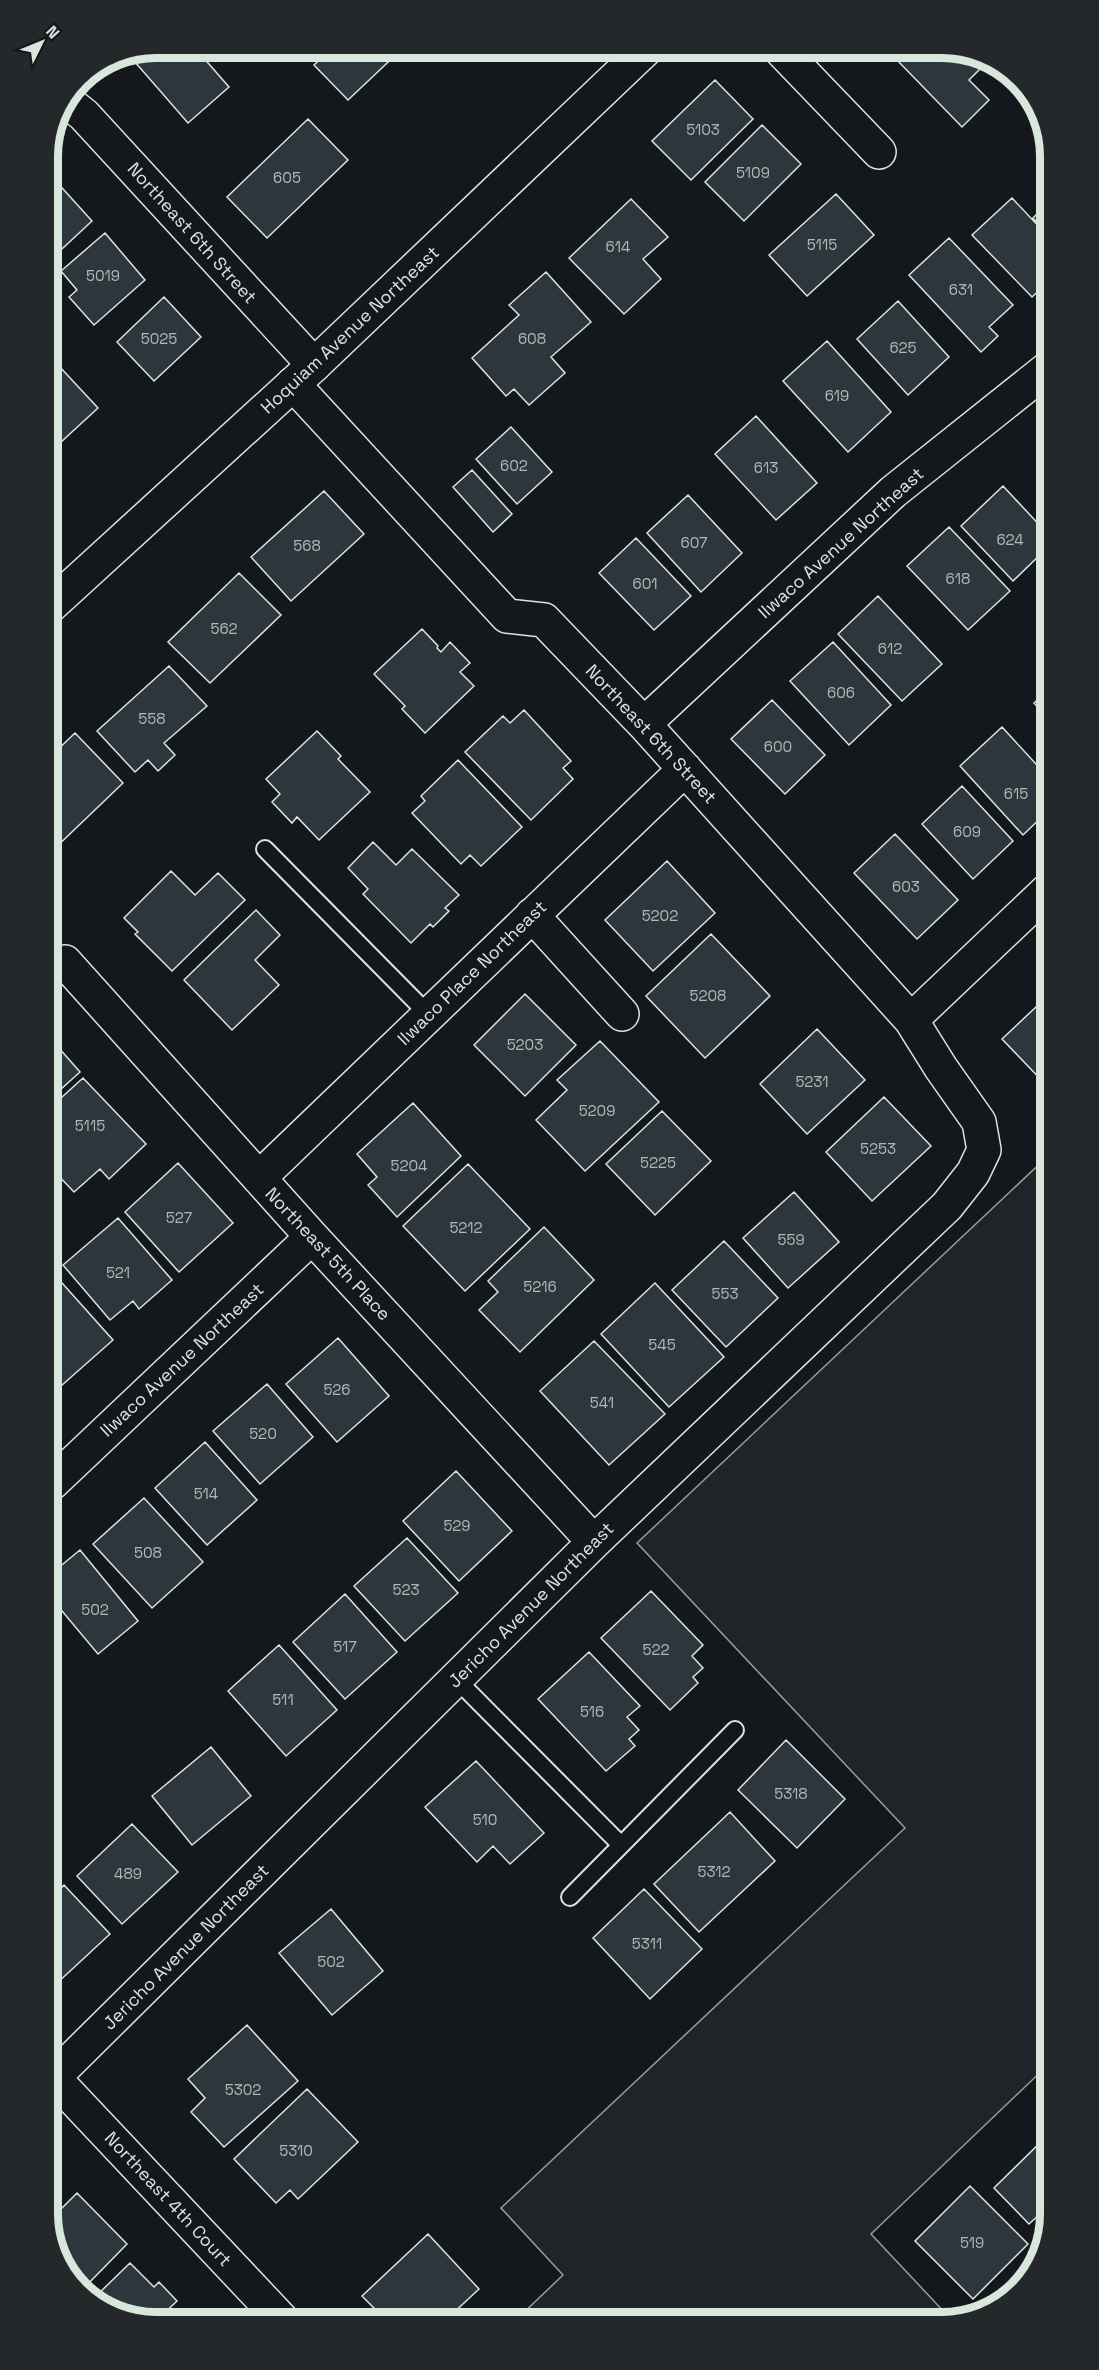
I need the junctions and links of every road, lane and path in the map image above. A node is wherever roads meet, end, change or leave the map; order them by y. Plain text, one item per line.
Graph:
1 (635, 59) edge
2 (790, 59) edge
3 (73, 106) edge
4 (879, 152) dead end
5 (303, 375) junction
6 (1040, 375) edge
7 (59, 599) edge
8 (644, 724) junction
9 (685, 769) junction
10 (265, 849) dead end
11 (1040, 898) edge
12 (532, 915) junction
13 (65, 962) dead end
14 (622, 1014) dead end
15 (429, 1015) junction
16 (911, 1020) junction
17 (979, 1122) joint
18 (259, 1178) junction
19 (312, 1237) junction
20 (58, 1477) edge
21 (594, 1542) junction
22 (456, 1679) junction
23 (735, 1730) dead end
24 (621, 1845) junction
25 (570, 1897) dead end
26 (58, 2074) edge
27 (58, 2082) edge
28 (274, 2311) edge

1 - 5 street, Hoquiam Avenue Northeast
2 - 4 street
3 - 5 street, Northeast 6th Street
5 - 7 street, Hoquiam Avenue Northeast
5 - 8 street, Northeast 6th Street
6 - 8 street, Ilwaco Avenue Northeast
8 - 9 street, Northeast 6th Street
9 - 12 street, Ilwaco Place Northeast
9 - 16 street, Northeast 6th Street
10 - 15 lane
11 - 16 street
12 - 14 street
12 - 15 street, Ilwaco Place Northeast
13 - 18 street, Northeast 5th Place
15 - 18 street, Ilwaco Place Northeast
16 - 17 street, Northeast 6th Street
17 - 21 street, Jericho Avenue Northeast
18 - 19 street, Northeast 5th Place
19 - 20 street, Ilwaco Avenue Northeast
19 - 21 street, Northeast 5th Place
21 - 22 street, Jericho Avenue Northeast
22 - 24 lane
22 - 26 street, Jericho Avenue Northeast
23 - 24 lane
24 - 25 lane
27 - 28 street, Northeast 4th Court

